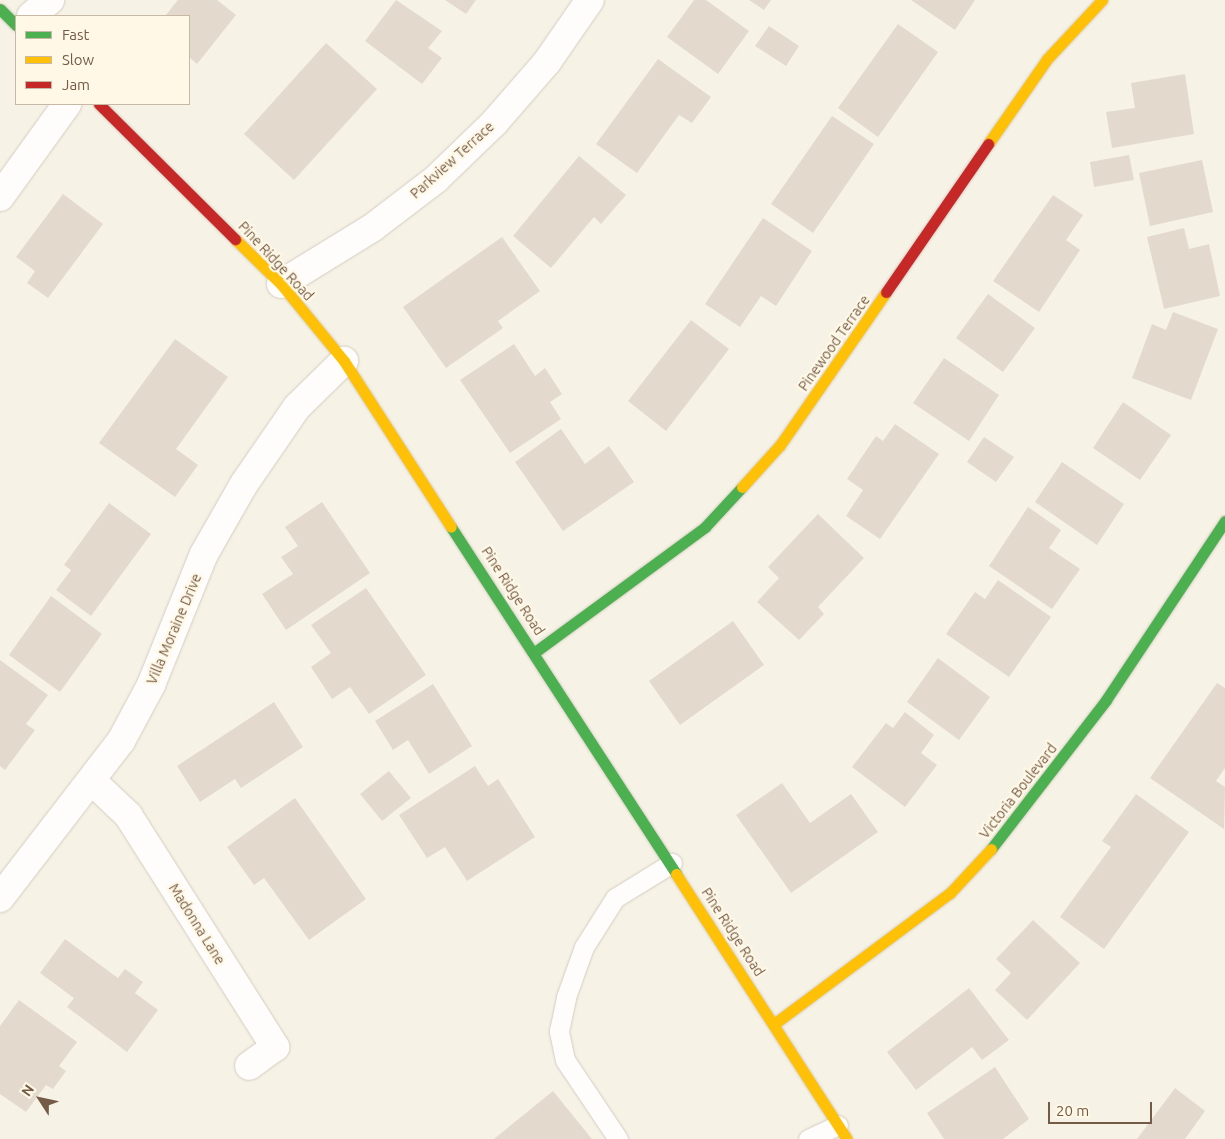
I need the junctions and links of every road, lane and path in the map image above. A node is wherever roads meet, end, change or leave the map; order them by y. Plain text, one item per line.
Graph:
1 (50, 0) edge
2 (590, 0) edge
3 (1102, 0) edge
4 (0, 9) edge
5 (32, 15) edge
6 (15, 24) edge
7 (67, 105) edge
8 (100, 105) edge
9 (0, 196) edge
10 (281, 284) junction
11 (344, 360) junction
12 (1225, 521) edge
13 (535, 652) junction
14 (92, 781) junction
15 (672, 864) junction
16 (0, 898) edge
17 (774, 1024) junction
18 (248, 1066) dead end
19 (842, 1132) edge
20 (618, 1139) edge
21 (808, 1139) edge

1 - 5 street
2 - 10 street, Parkview Terrace
3 - 13 street, Pinewood Terrace
4 - 6 street
7 - 9 street
8 - 10 street, Pine Ridge Road
10 - 11 street, Pine Ridge Road
11 - 13 street, Pine Ridge Road
11 - 14 street, Villa Moraine Drive
12 - 17 street, Victoria Boulevard
13 - 15 street, Pine Ridge Road
14 - 16 street, Villa Moraine Drive
14 - 18 street, Madonna Lane
15 - 17 street, Pine Ridge Road
15 - 20 lane
17 - 19 street, Pine Ridge Road
19 - 21 lane

